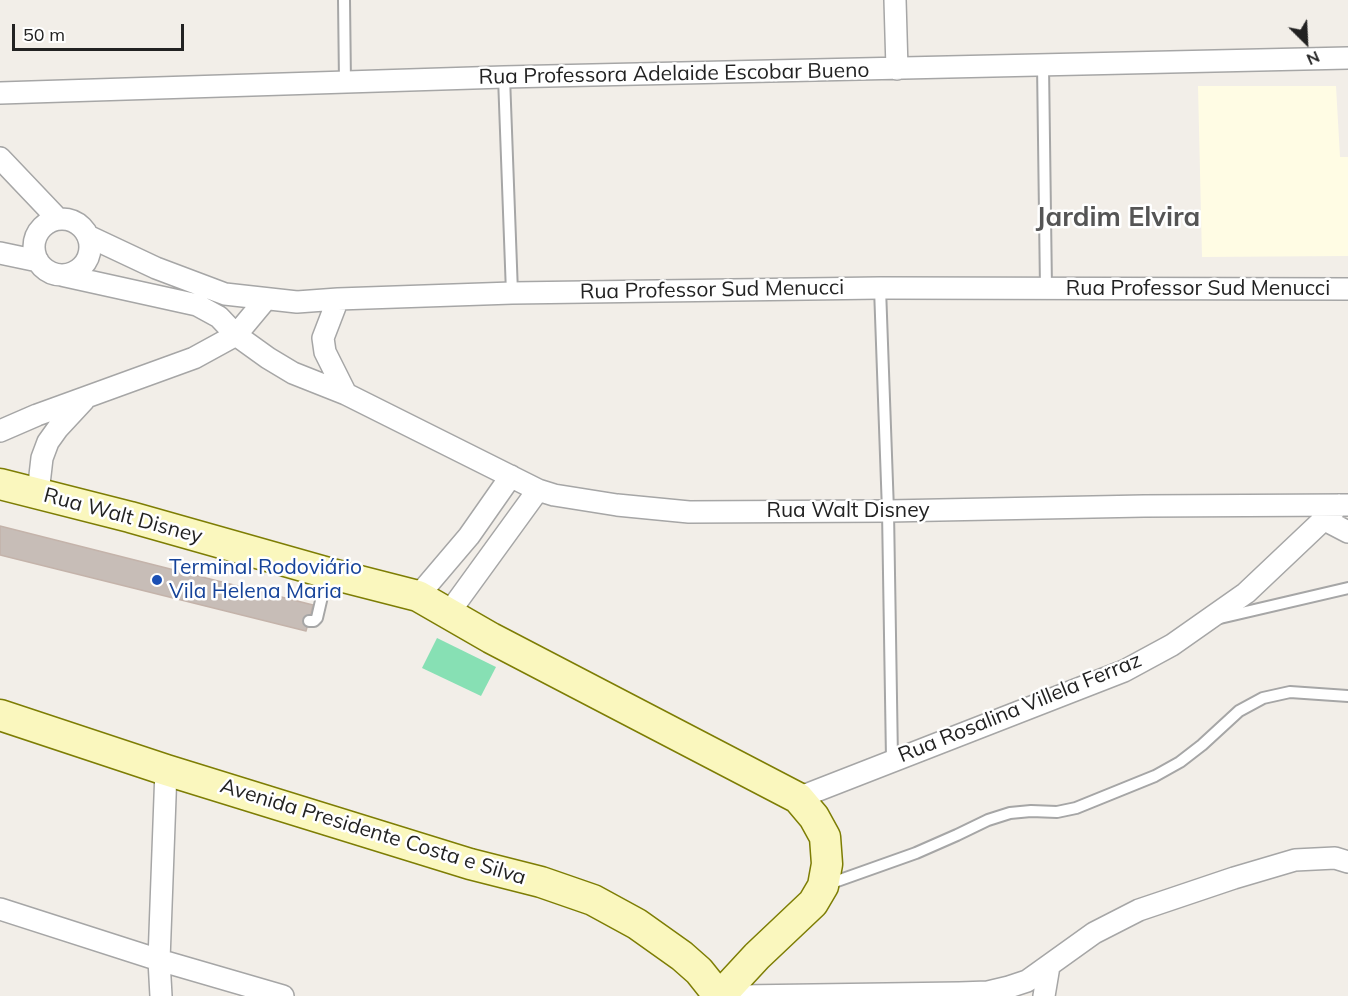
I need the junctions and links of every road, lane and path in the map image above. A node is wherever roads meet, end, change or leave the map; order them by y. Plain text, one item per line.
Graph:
1 (344, 0) edge
2 (895, 0) edge
3 (1348, 58) edge
4 (1043, 65) junction
5 (897, 69) junction
6 (504, 77) junction
7 (345, 82) junction
8 (0, 93) edge
9 (0, 158) edge
10 (58, 219) junction
11 (88, 237) junction
12 (0, 253) edge
13 (38, 261) junction
14 (61, 275) junction
15 (880, 288) junction
16 (1046, 289) junction
17 (1348, 289) edge
18 (512, 293) junction
19 (266, 299) junction
20 (338, 299) junction
21 (236, 335) junction
22 (346, 394) junction
23 (87, 397) junction
24 (0, 431) edge
25 (511, 476) junction
26 (0, 484) edge
27 (538, 490) junction
28 (38, 493) junction
29 (1344, 505) edge
30 (888, 511) junction
31 (1323, 519) junction
32 (1348, 532) edge
33 (328, 573) junction
34 (1348, 588) edge
35 (418, 596) junction
36 (448, 614) junction
37 (309, 621) dead end
38 (1208, 621) junction
39 (1348, 696) edge
40 (0, 715) edge
41 (892, 759) junction
42 (166, 770) junction
43 (798, 798) junction
44 (1348, 862) edge
45 (823, 886) junction
46 (0, 909) edge
47 (159, 960) junction
48 (1049, 966) junction
49 (879, 995) edge
50 (161, 996) edge
51 (283, 996) edge
52 (720, 996) edge
53 (741, 996) edge
54 (1044, 996) edge

1 - 7 lane
2 - 5 street
3 - 4 street, Rua Professora Adelaide Escobar Bueno
4 - 5 street, Rua Professora Adelaide Escobar Bueno
4 - 16 lane
5 - 6 street, Rua Professora Adelaide Escobar Bueno
6 - 7 street, Rua Professora Adelaide Escobar Bueno
6 - 18 lane
7 - 8 street, Rua Professora Adelaide Escobar Bueno
9 - 10 street
10 - 11 street
10 - 13 street
11 - 14 street
11 - 19 street, Rua Professor Sud Menucci
12 - 13 street
13 - 14 street
14 - 21 street, Rua Walt Disney
15 - 16 street, Rua Professor Sud Menucci
15 - 18 street, Rua Professor Sud Menucci
15 - 30 lane
16 - 17 street, Rua Professor Sud Menucci
18 - 20 street, Rua Professor Sud Menucci
19 - 20 street, Rua Professor Sud Menucci
19 - 21 street
20 - 22 street
21 - 22 street, Rua Walt Disney
21 - 23 street
22 - 25 street, Rua Walt Disney
23 - 24 street
23 - 28 street
25 - 27 street, Rua Walt Disney
25 - 35 street
26 - 28 street, Rua Walt Disney
27 - 30 street, Rua Walt Disney
27 - 36 street
28 - 33 street, Rua Walt Disney
29 - 30 street, Rua Walt Disney
29 - 31 street, Rua Rosalina Villela Ferraz
30 - 41 lane
31 - 32 street
31 - 38 street, Rua Rosalina Villela Ferraz
33 - 35 street, Rua Walt Disney
33 - 37 lane
34 - 38 lane
35 - 36 street, Rua Walt Disney
36 - 43 street
38 - 41 street, Rua Rosalina Villela Ferraz
39 - 45 lane
40 - 42 street, Avenida Presidente Costa e Silva
41 - 43 street, Rua Rosalina Villela Ferraz
42 - 47 street
42 - 52 street, Avenida Presidente Costa e Silva
43 - 45 street
44 - 48 street
45 - 52 street
46 - 47 street
47 - 50 street
47 - 51 street
48 - 49 street
48 - 54 street
49 - 53 street

